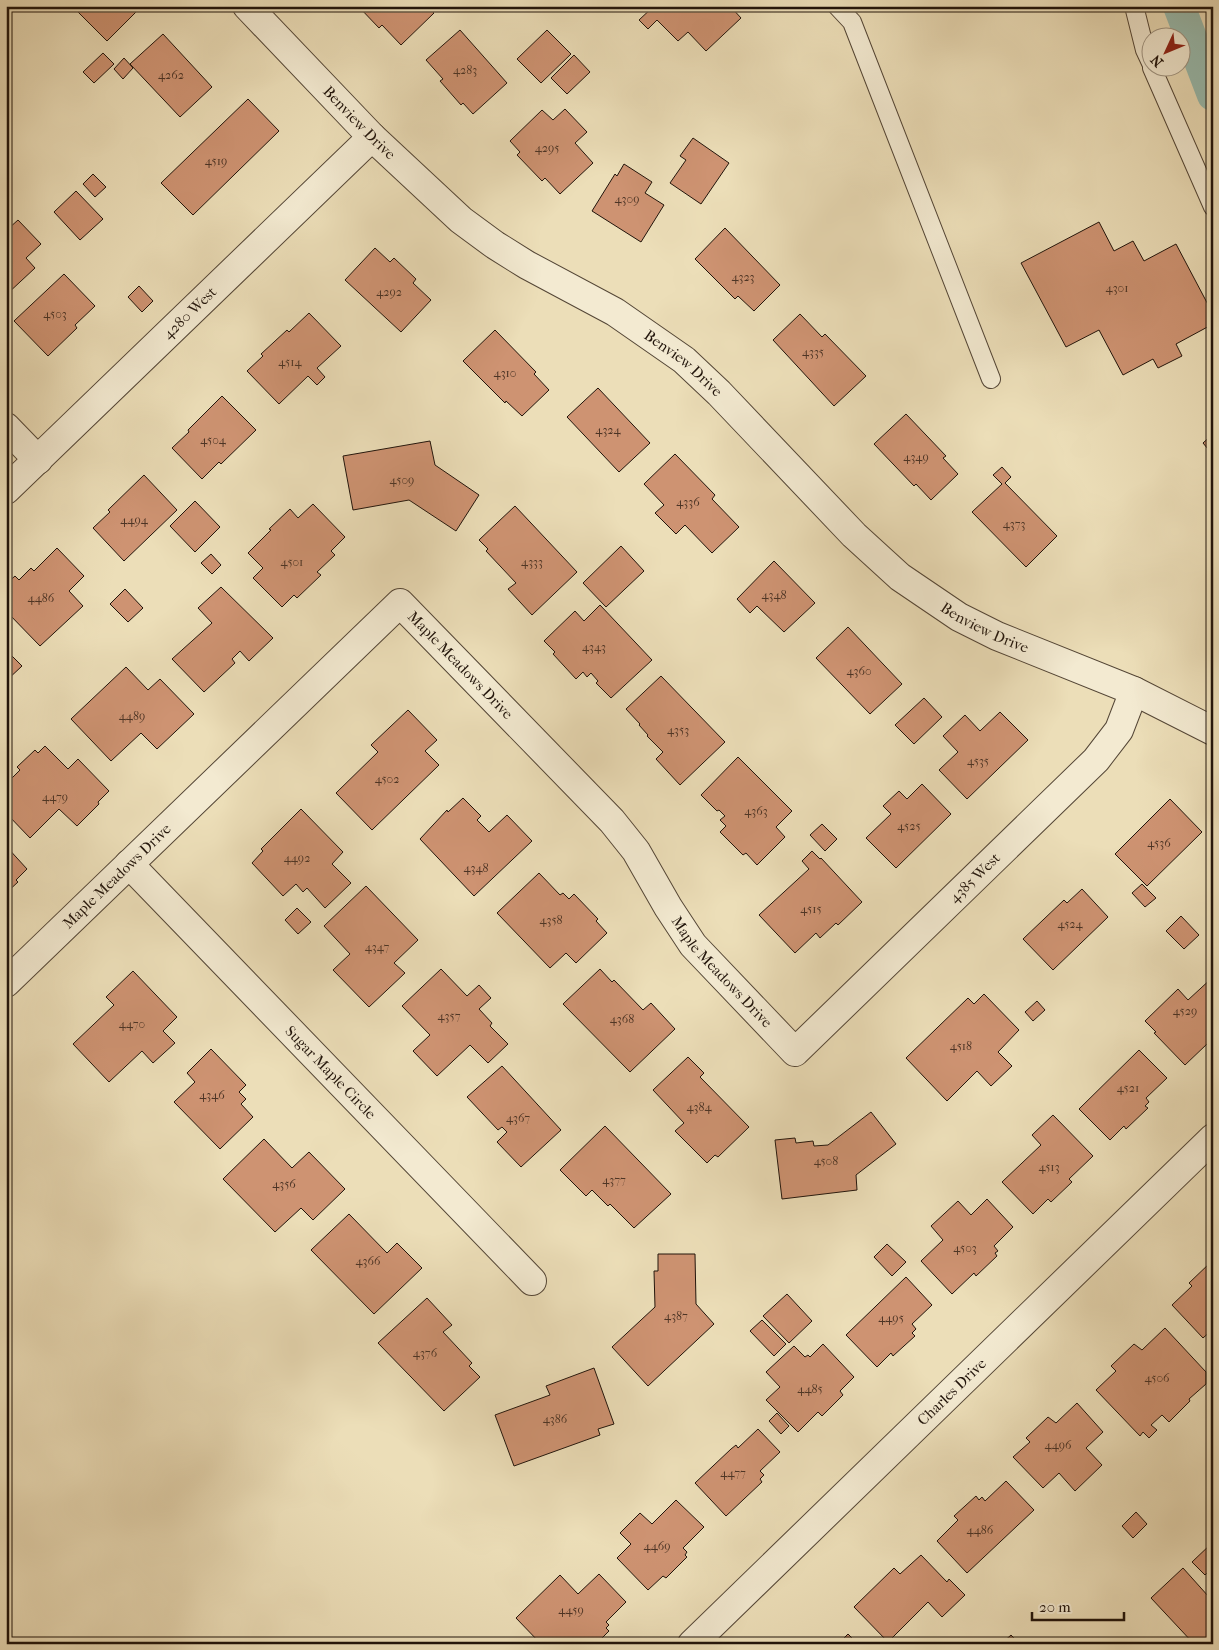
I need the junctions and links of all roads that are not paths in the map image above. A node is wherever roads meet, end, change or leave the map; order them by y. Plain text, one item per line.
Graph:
1 (247, 6) edge
2 (837, 6) edge
3 (1134, 6) edge
4 (1142, 38) edge
5 (1157, 78) edge
6 (372, 137) junction
7 (1213, 207) edge
8 (991, 379) dead end
9 (6, 427) edge
10 (38, 460) junction
11 (6, 490) edge
12 (1134, 691) junction
13 (1213, 731) edge
14 (129, 864) junction
15 (6, 983) edge
16 (795, 1052) joint
17 (1213, 1138) edge
18 (532, 1281) dead end
19 (692, 1644) edge

1 - 6 street, Benview Drive
2 - 8 lane
3 - 4 lane
5 - 7 lane
6 - 10 street, 4280 West
6 - 12 street, Benview Drive
9 - 10 street
10 - 11 street, 4280 West
12 - 13 street, Benview Drive
12 - 16 street, 4385 West
14 - 15 street, Maple Meadows Drive
14 - 16 street, Maple Meadows Drive
14 - 18 street, Sugar Maple Circle
17 - 19 street, Charles Drive

